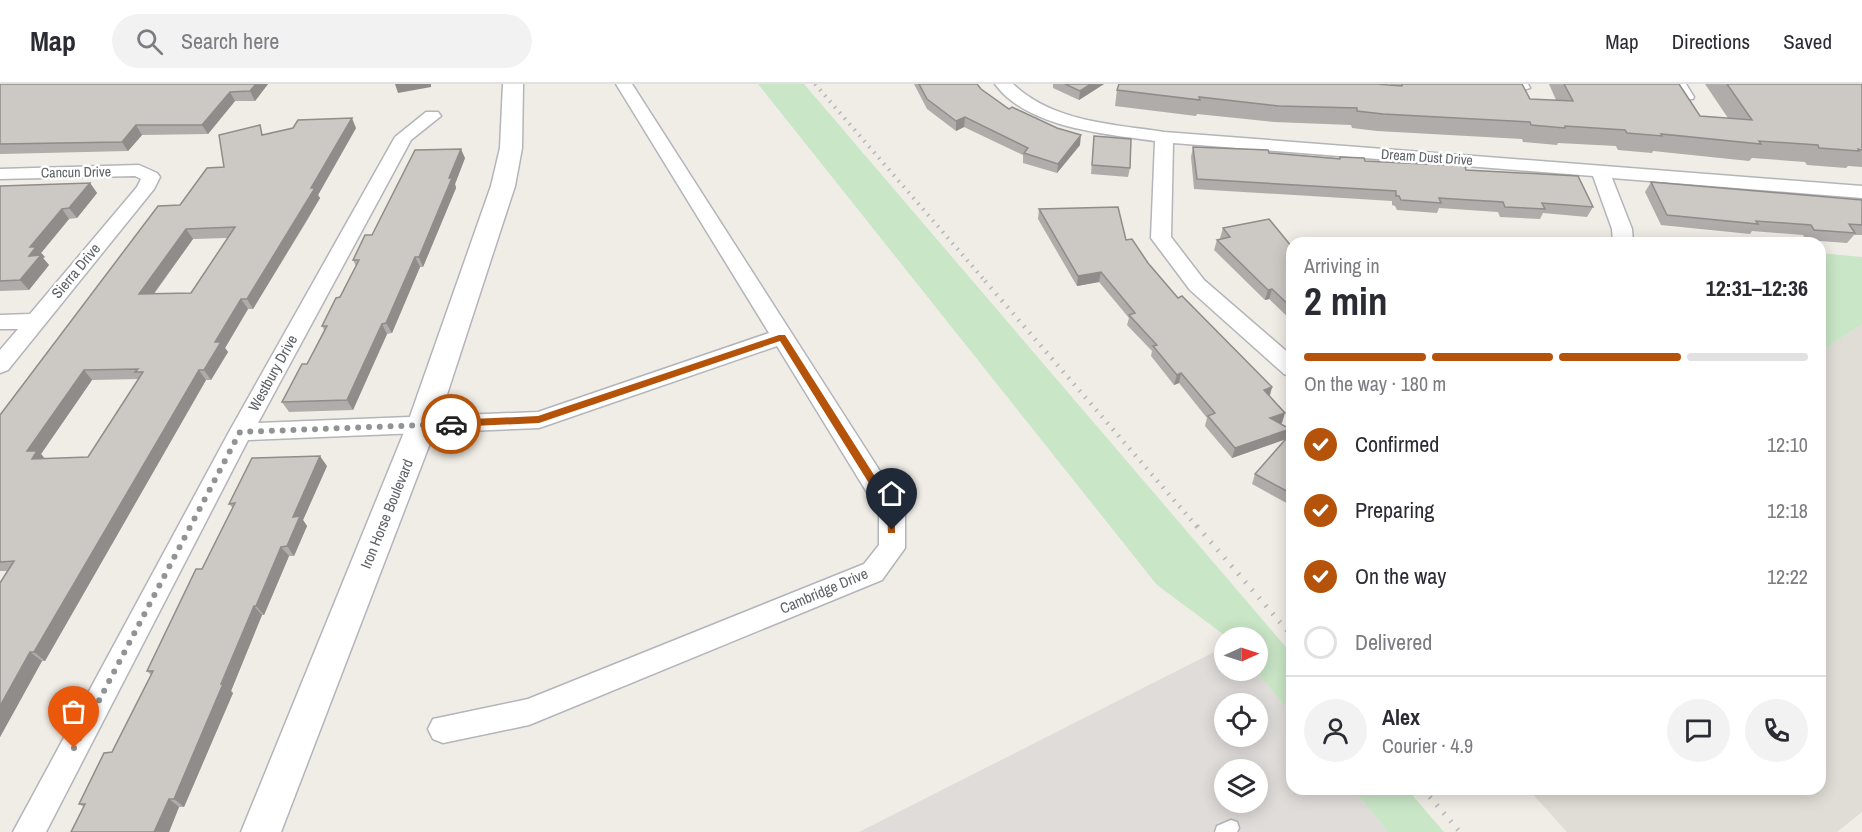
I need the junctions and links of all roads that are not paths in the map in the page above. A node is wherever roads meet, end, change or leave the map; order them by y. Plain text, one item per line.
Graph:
1 (513, 84) edge
2 (624, 84) edge
3 (1003, 84) edge
4 (1682, 84) edge
5 (1690, 97) edge
6 (432, 116) dead end
7 (1164, 137) junction
8 (1600, 171) junction
9 (0, 174) edge
10 (151, 177) joint
11 (1862, 192) edge
12 (1623, 237) edge
13 (35, 321) junction
14 (0, 322) edge
15 (782, 337) junction
16 (1286, 364) edge
17 (0, 365) edge
18 (422, 425) junction
19 (240, 432) junction
20 (442, 729) dead end
21 (29, 832) edge
22 (261, 832) edge

1 - 18 street, Iron Horse Boulevard
2 - 15 street, Cambridge Drive
3 - 7 street, Dream Dust Drive
4 - 5 lane
6 - 19 street, Westbury Drive
7 - 8 street, Dream Dust Drive
7 - 16 street
8 - 11 street, Dream Dust Drive
8 - 12 street
9 - 10 street, Cancun Drive
10 - 13 street, Sierra Drive
13 - 14 street
13 - 17 street, Sierra Drive
15 - 18 street
15 - 20 street, Cambridge Drive
18 - 19 street
18 - 22 street, Iron Horse Boulevard
19 - 21 street, Westbury Drive

